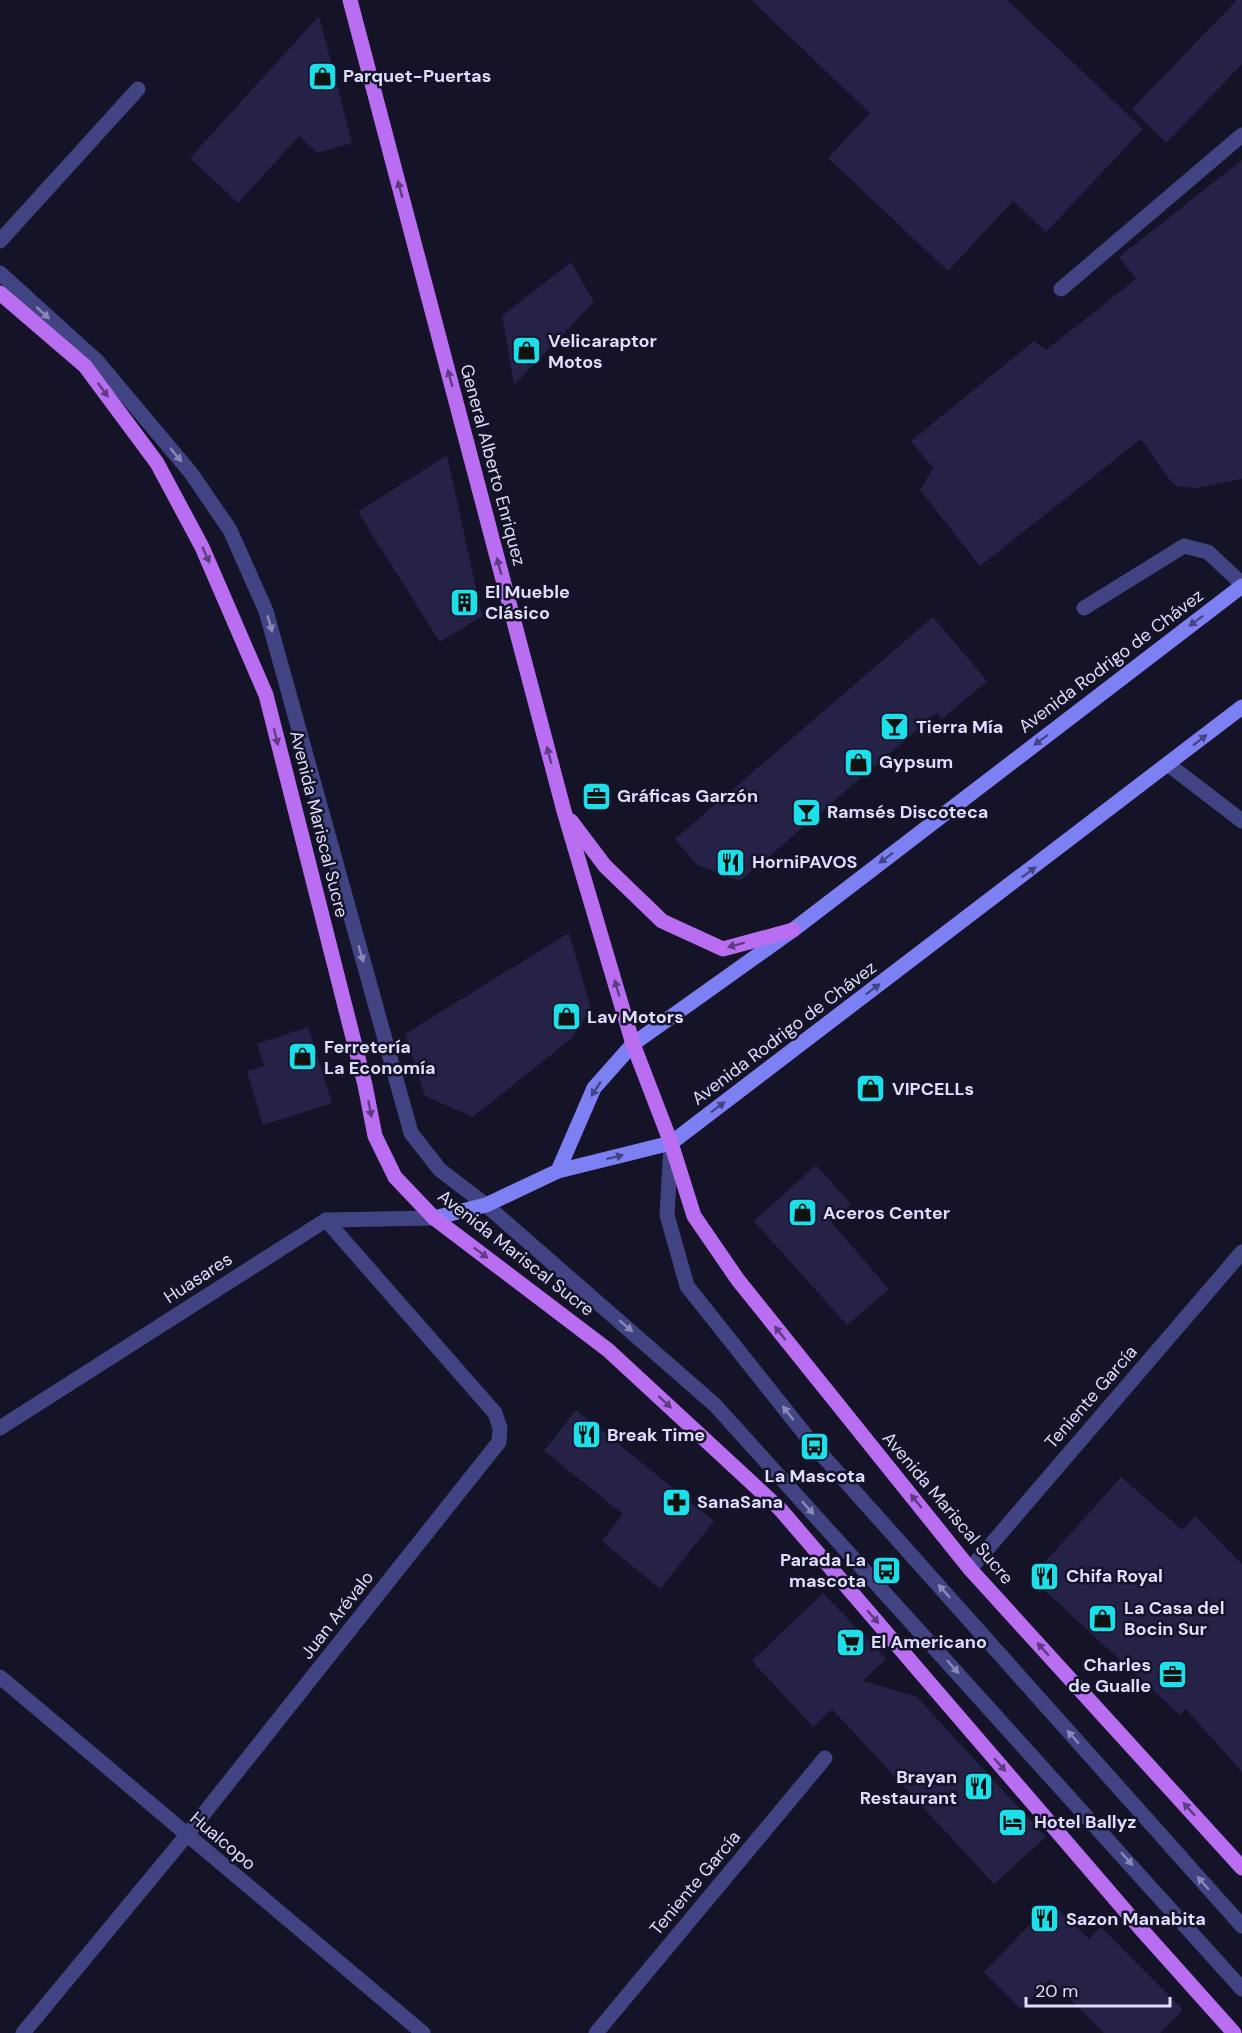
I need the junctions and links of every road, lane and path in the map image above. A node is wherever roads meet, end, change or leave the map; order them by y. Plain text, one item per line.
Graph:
1 (350, 0) edge
2 (138, 89) dead end
3 (1242, 135) edge
4 (0, 241) edge
5 (0, 273) edge
6 (1061, 289) dead end
7 (0, 293) edge
8 (1242, 585) edge
9 (1084, 608) dead end
10 (1242, 707) edge
11 (1170, 765) junction
12 (564, 811) junction
13 (1242, 821) edge
14 (793, 930) junction
15 (633, 1044) junction
16 (671, 1143) junction
17 (558, 1171) junction
18 (486, 1205) junction
19 (434, 1218) junction
20 (326, 1220) junction
21 (1242, 1252) edge
22 (0, 1428) edge
23 (970, 1569) junction
24 (0, 1677) edge
25 (825, 1758) dead end
26 (186, 1836) junction
27 (1242, 1868) edge
28 (1242, 1926) edge
29 (1242, 1989) edge
30 (23, 2033) edge
31 (423, 2033) edge
32 (596, 2033) edge
33 (1234, 2033) edge

12 -> 1 main road, General Alberto Enriquez
2 - 4 street
3 - 6 street
5 -> 18 street
7 -> 19 main road, Avenida Mariscal Sucre
8 - 9 street
8 -> 14 main road, Avenida Rodrigo de Chávez
11 -> 10 main road, Avenida Rodrigo de Chávez
11 - 13 street
16 -> 11 main road, Avenida Rodrigo de Chávez
14 -> 12 main road
15 -> 12 main road, General Alberto Enriquez
14 - 15 main road, Avenida Rodrigo de Chávez
15 - 16 main road, General Alberto Enriquez
15 -> 17 main road, Avenida Rodrigo de Chávez
17 -> 16 main road, Avenida Rodrigo de Chávez
23 -> 16 main road, Avenida Mariscal Sucre
28 -> 16 street
17 - 18 main road, Avenida Rodrigo de Chávez
18 - 19 main road, Avenida Rodrigo de Chávez
18 -> 29 street
19 - 20 street
19 -> 33 main road, Avenida Mariscal Sucre
20 - 22 street, Huasares
20 - 26 street, Juan Arévalo
21 - 23 street, Teniente García
27 -> 23 main road, Avenida Mariscal Sucre
24 - 26 street, Hualcopo
25 - 32 street, Teniente García
26 - 30 street, Juan Arévalo
26 - 31 street, Hualcopo

